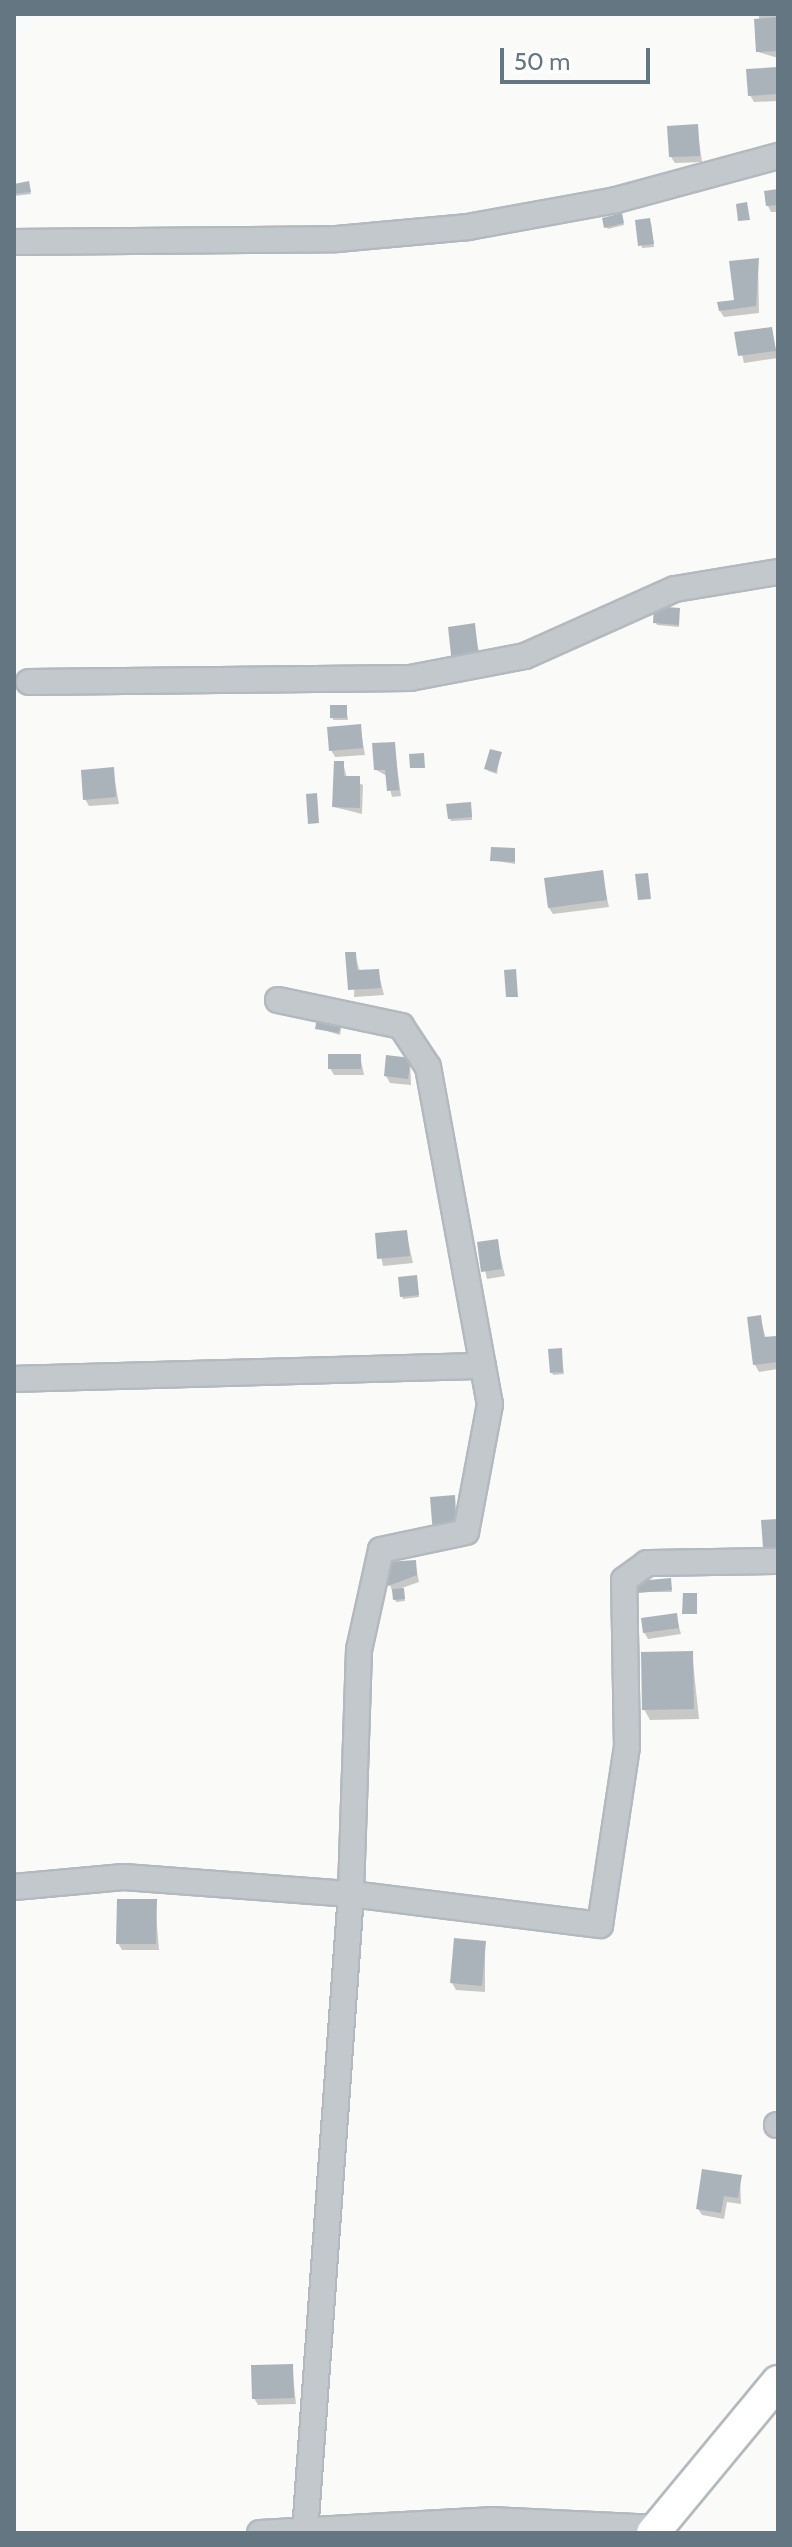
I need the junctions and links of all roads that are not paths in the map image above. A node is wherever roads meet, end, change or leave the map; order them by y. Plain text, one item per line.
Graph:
1 (778, 156) edge
2 (14, 242) edge
3 (778, 572) edge
4 (29, 682) dead end
5 (278, 1000) dead end
6 (483, 1366) junction
7 (14, 1379) edge
8 (778, 1561) edge
9 (14, 1887) edge
10 (351, 1894) junction
11 (778, 2382) edge
12 (306, 2531) edge
13 (655, 2531) edge
14 (260, 2533) edge

1 - 2 street
3 - 4 street
5 - 6 street
6 - 7 street
6 - 10 street
8 - 10 street
9 - 10 street
10 - 12 street
11 - 13 main road
12 - 13 street
12 - 14 street

